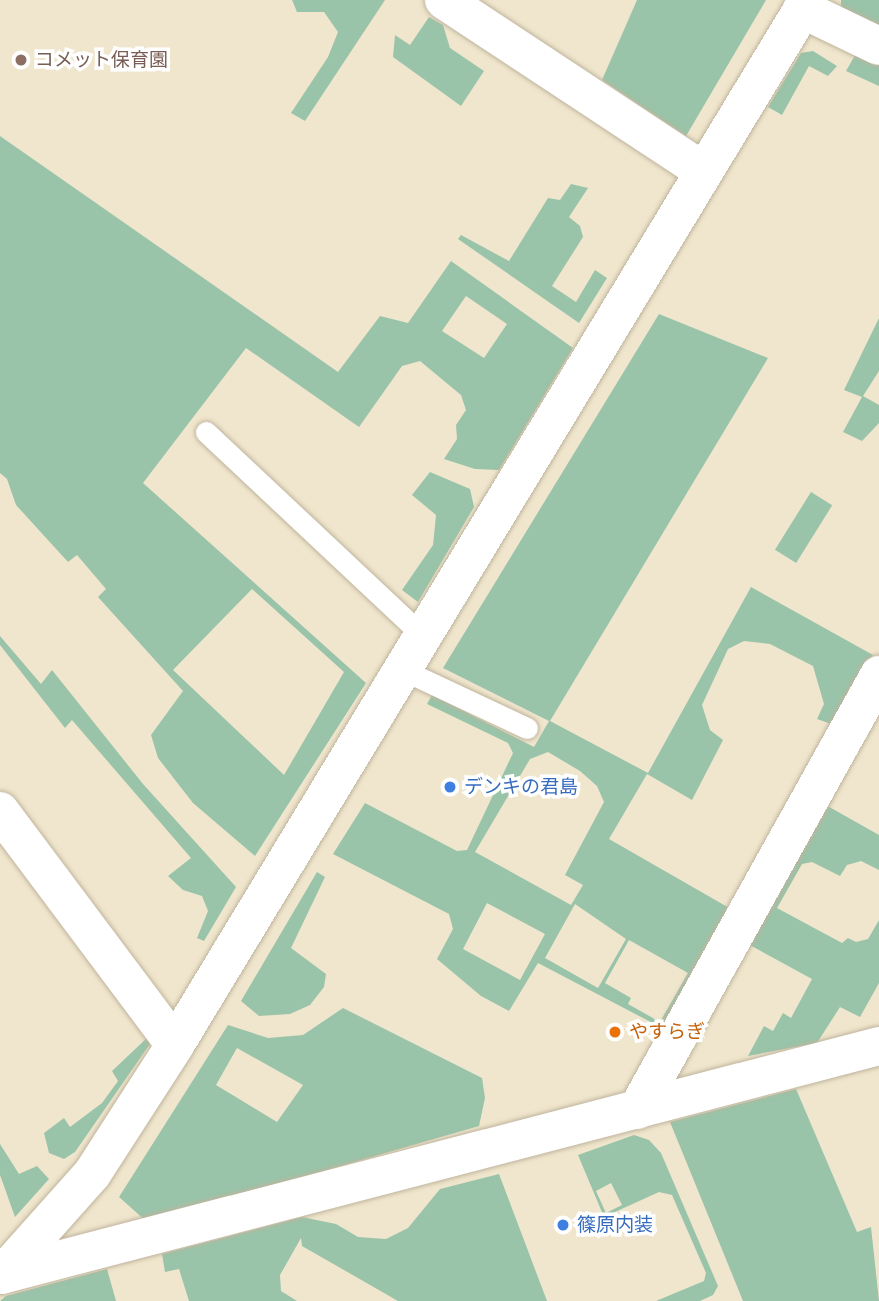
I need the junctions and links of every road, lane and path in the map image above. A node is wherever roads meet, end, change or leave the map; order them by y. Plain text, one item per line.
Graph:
1 (444, 0) edge
2 (805, 4) edge
3 (879, 46) edge
4 (702, 170) junction
5 (206, 432) dead end
6 (422, 635) junction
7 (401, 669) junction
8 (879, 674) edge
9 (527, 728) dead end
10 (0, 811) edge
11 (174, 1045) junction
12 (879, 1046) edge
13 (637, 1110) junction
14 (1, 1275) edge

1 - 4 street
2 - 3 street
2 - 4 street
4 - 6 street
5 - 6 lane
6 - 7 street
7 - 9 lane
7 - 11 street
8 - 13 street
10 - 11 street
11 - 14 street
12 - 13 street
13 - 14 street

